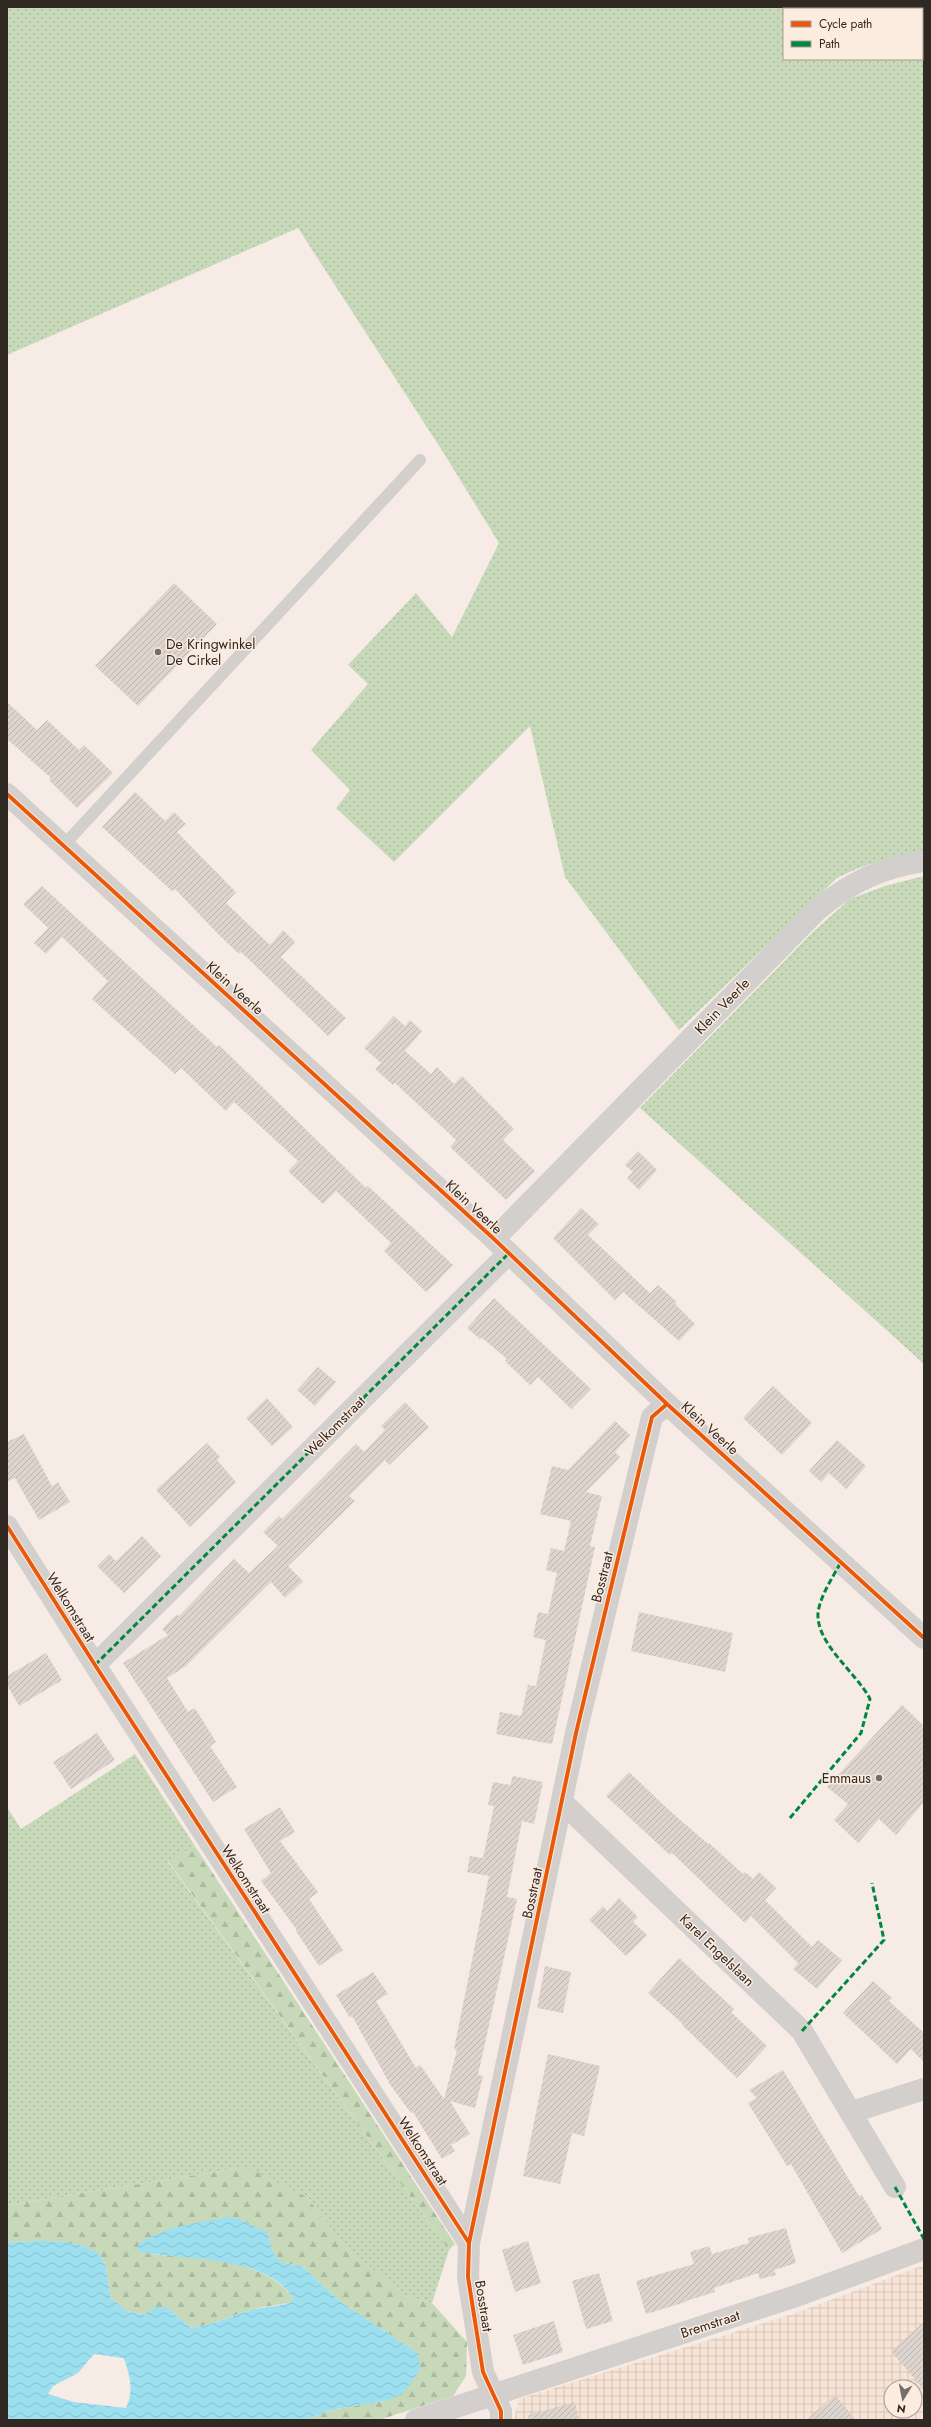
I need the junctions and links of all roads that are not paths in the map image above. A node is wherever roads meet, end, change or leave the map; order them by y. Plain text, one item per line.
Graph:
1 (420, 460) dead end
2 (7, 794) edge
3 (63, 846) junction
4 (924, 861) edge
5 (501, 1247) junction
6 (667, 1404) junction
7 (7, 1526) edge
8 (924, 1638) edge
9 (95, 1665) junction
10 (563, 1803) junction
11 (924, 2089) edge
12 (852, 2112) junction
13 (895, 2188) dead end
14 (469, 2242) junction
15 (924, 2249) edge
16 (494, 2395) junction
17 (416, 2420) edge
18 (501, 2420) edge

1 - 3 lane
2 - 3 street, Klein Veerle
3 - 5 street, Klein Veerle
4 - 5 street, Klein Veerle
5 - 6 street, Klein Veerle
5 - 9 street, Welkomstraat
6 - 8 street, Klein Veerle
6 - 10 street, Bosstraat
7 - 9 street, Welkomstraat
9 - 14 street, Welkomstraat
10 - 12 street, Karel Engelslaan
10 - 14 street, Bosstraat
11 - 12 street
12 - 13 street, Karel Engelslaan
14 - 16 street, Bosstraat
15 - 16 street, Bremstraat
16 - 17 street
16 - 18 street, Bosstraat

